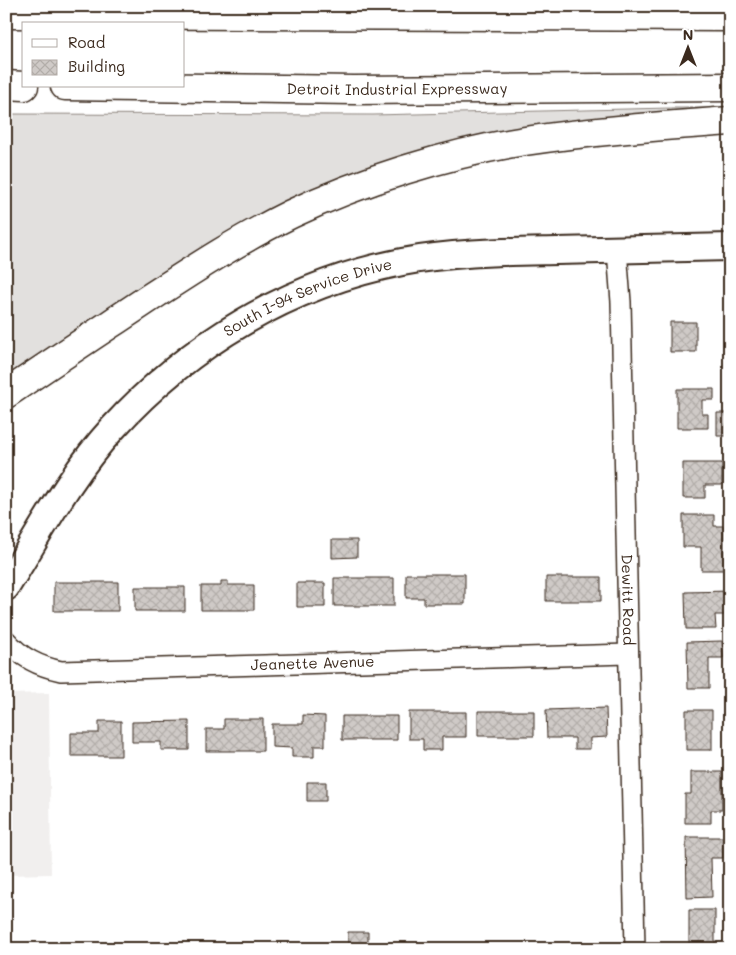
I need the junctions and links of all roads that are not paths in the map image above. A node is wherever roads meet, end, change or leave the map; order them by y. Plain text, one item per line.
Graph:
1 (6, 14) edge
2 (730, 17) edge
3 (6, 86) edge
4 (22, 86) edge
5 (730, 87) edge
6 (185, 88) edge
7 (730, 121) edge
8 (730, 247) edge
9 (618, 250) junction
10 (6, 394) edge
11 (6, 587) edge
12 (6, 640) edge
13 (628, 654) junction
14 (635, 949) edge

1 - 2 highway
3 - 4 highway
5 - 6 highway, Detroit Industrial Expressway
7 - 10 highway
8 - 9 street, South I-94 Service Drive
9 - 11 street, South I-94 Service Drive
9 - 13 street, Dewitt Road
12 - 13 street, Jeanette Avenue
13 - 14 street, Dewitt Road

